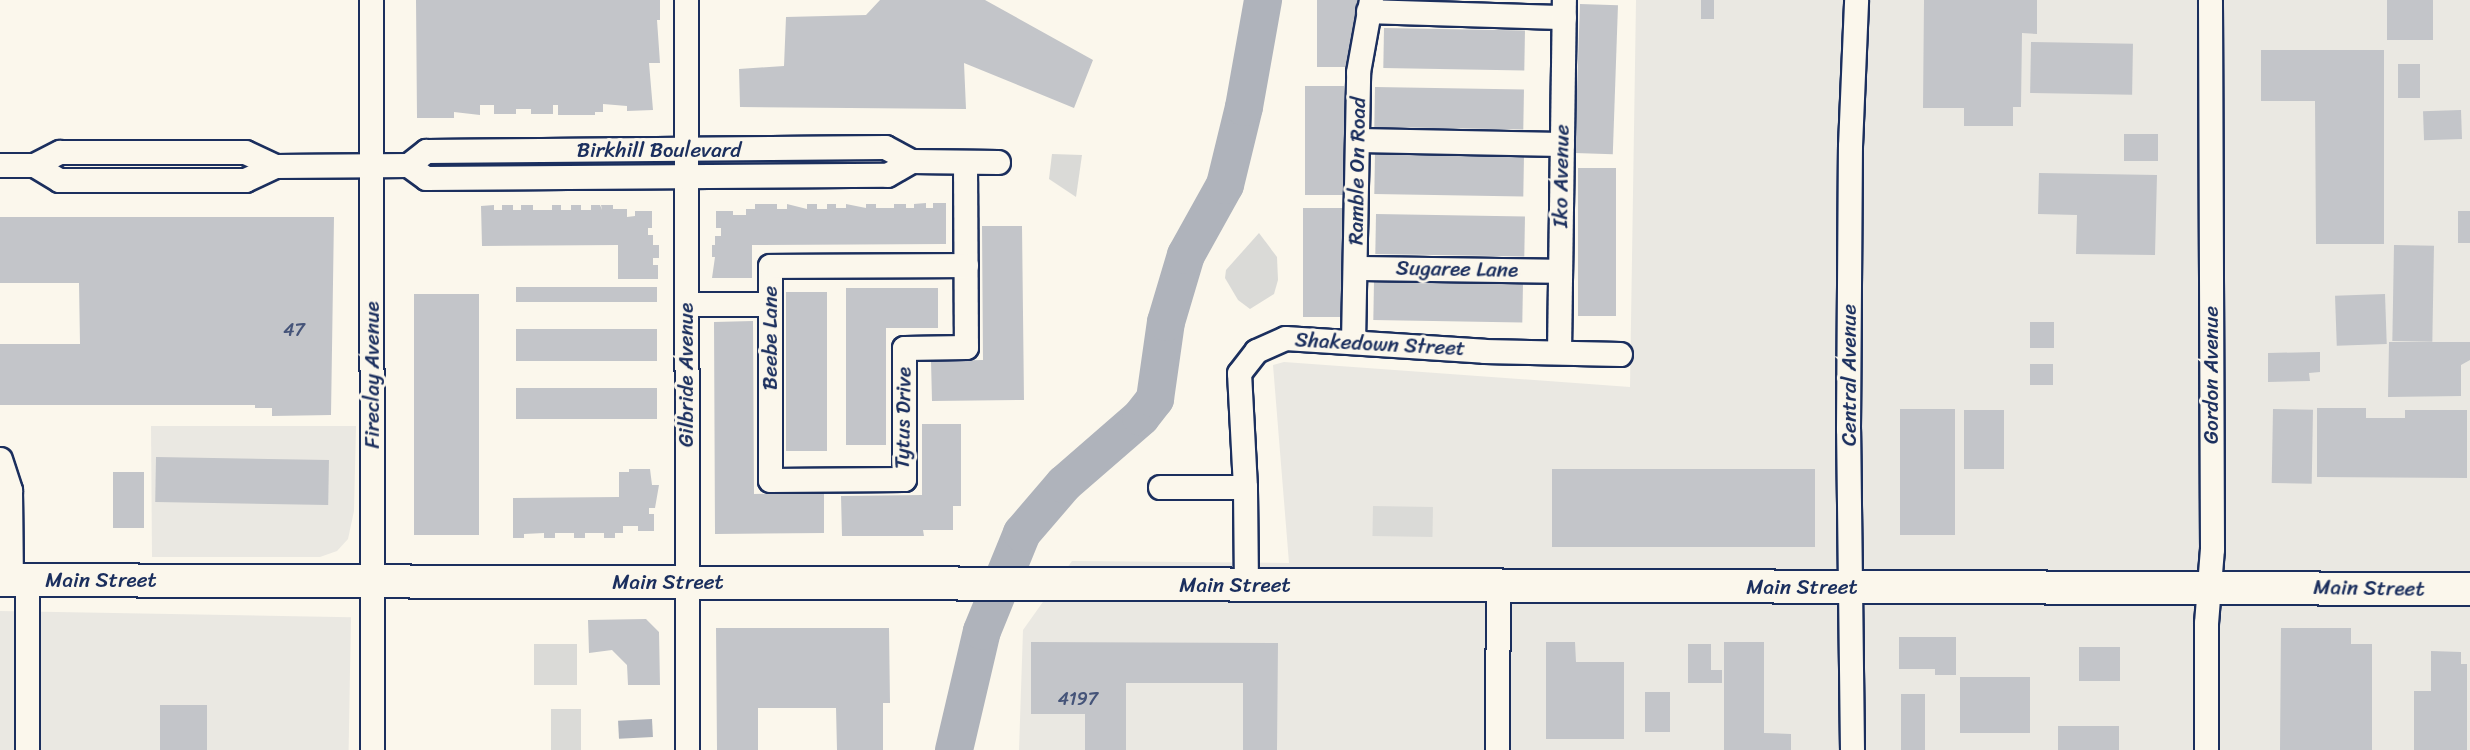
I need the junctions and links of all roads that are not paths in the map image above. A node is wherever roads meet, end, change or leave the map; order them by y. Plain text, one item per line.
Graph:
1 (370, 0) edge
2 (686, 0) edge
3 (1856, 0) edge
4 (2210, 0) edge
5 (1370, 5) edge
6 (1564, 8) edge
7 (1357, 140) junction
8 (1562, 144) junction
9 (685, 150) junction
10 (911, 161) junction
11 (965, 162) junction
12 (998, 162) dead end
13 (0, 165) edge
14 (371, 165) junction
15 (408, 165) junction
16 (685, 177) junction
17 (966, 265) junction
18 (1355, 268) junction
19 (1560, 271) junction
20 (686, 304) junction
21 (771, 304) junction
22 (1353, 342) junction
23 (1559, 352) junction
24 (1620, 354) dead end
25 (0, 459) edge
26 (771, 480) joint
27 (1160, 487) dead end
28 (1245, 487) junction
29 (13, 580) edge
30 (372, 581) junction
31 (687, 582) junction
32 (1246, 585) junction
33 (1499, 586) junction
34 (1852, 586) junction
35 (2209, 587) junction
36 (2470, 590) edge
37 (27, 750) edge
38 (372, 750) edge
39 (687, 750) edge
40 (1497, 750) edge
41 (1852, 750) edge
42 (2206, 750) edge

1 - 14 street, Fireclay Avenue
2 - 9 street, Gilbride Avenue
3 - 34 street, Central Avenue
4 - 35 street, Gordon Avenue
5 - 6 street
5 - 7 street, Ramble On Road
6 - 8 street, Iko Avenue
7 - 8 street
7 - 18 street, Ramble On Road
8 - 19 street, Iko Avenue
9 - 10 street, Birkhill Boulevard
9 - 15 street, Birkhill Boulevard
9 - 16 street, Gilbride Avenue
10 - 11 street, Birkhill Boulevard
10 - 16 street, Birkhill Boulevard
11 - 12 street, Birkhill Boulevard
11 - 17 street, Tytus Drive
13 - 14 street, Birkhill Boulevard
14 - 15 street, Birkhill Boulevard
14 - 30 street, Fireclay Avenue
15 - 16 street, Birkhill Boulevard
16 - 20 street, Gilbride Avenue
17 - 21 street, Beebe Lane
17 - 26 street, Tytus Drive
18 - 19 street, Sugaree Lane
18 - 22 street, Ramble On Road
19 - 23 street, Iko Avenue
20 - 21 street
20 - 31 street, Gilbride Avenue
21 - 26 street, Beebe Lane
22 - 23 street, Shakedown Street
22 - 28 street, Shakedown Street
23 - 24 street, Shakedown Street
25 - 29 street
27 - 28 street
28 - 32 street, Shakedown Street
29 - 30 street, Main Street
29 - 37 street
30 - 31 street, Main Street
30 - 38 street, Fireclay Avenue
31 - 32 street, Main Street
31 - 39 street, Gilbride Avenue
32 - 33 street, Main Street
33 - 34 street, Main Street
33 - 40 street
34 - 35 street, Main Street
34 - 41 street, Central Avenue
35 - 36 street, Main Street
35 - 42 street, Gordon Avenue

